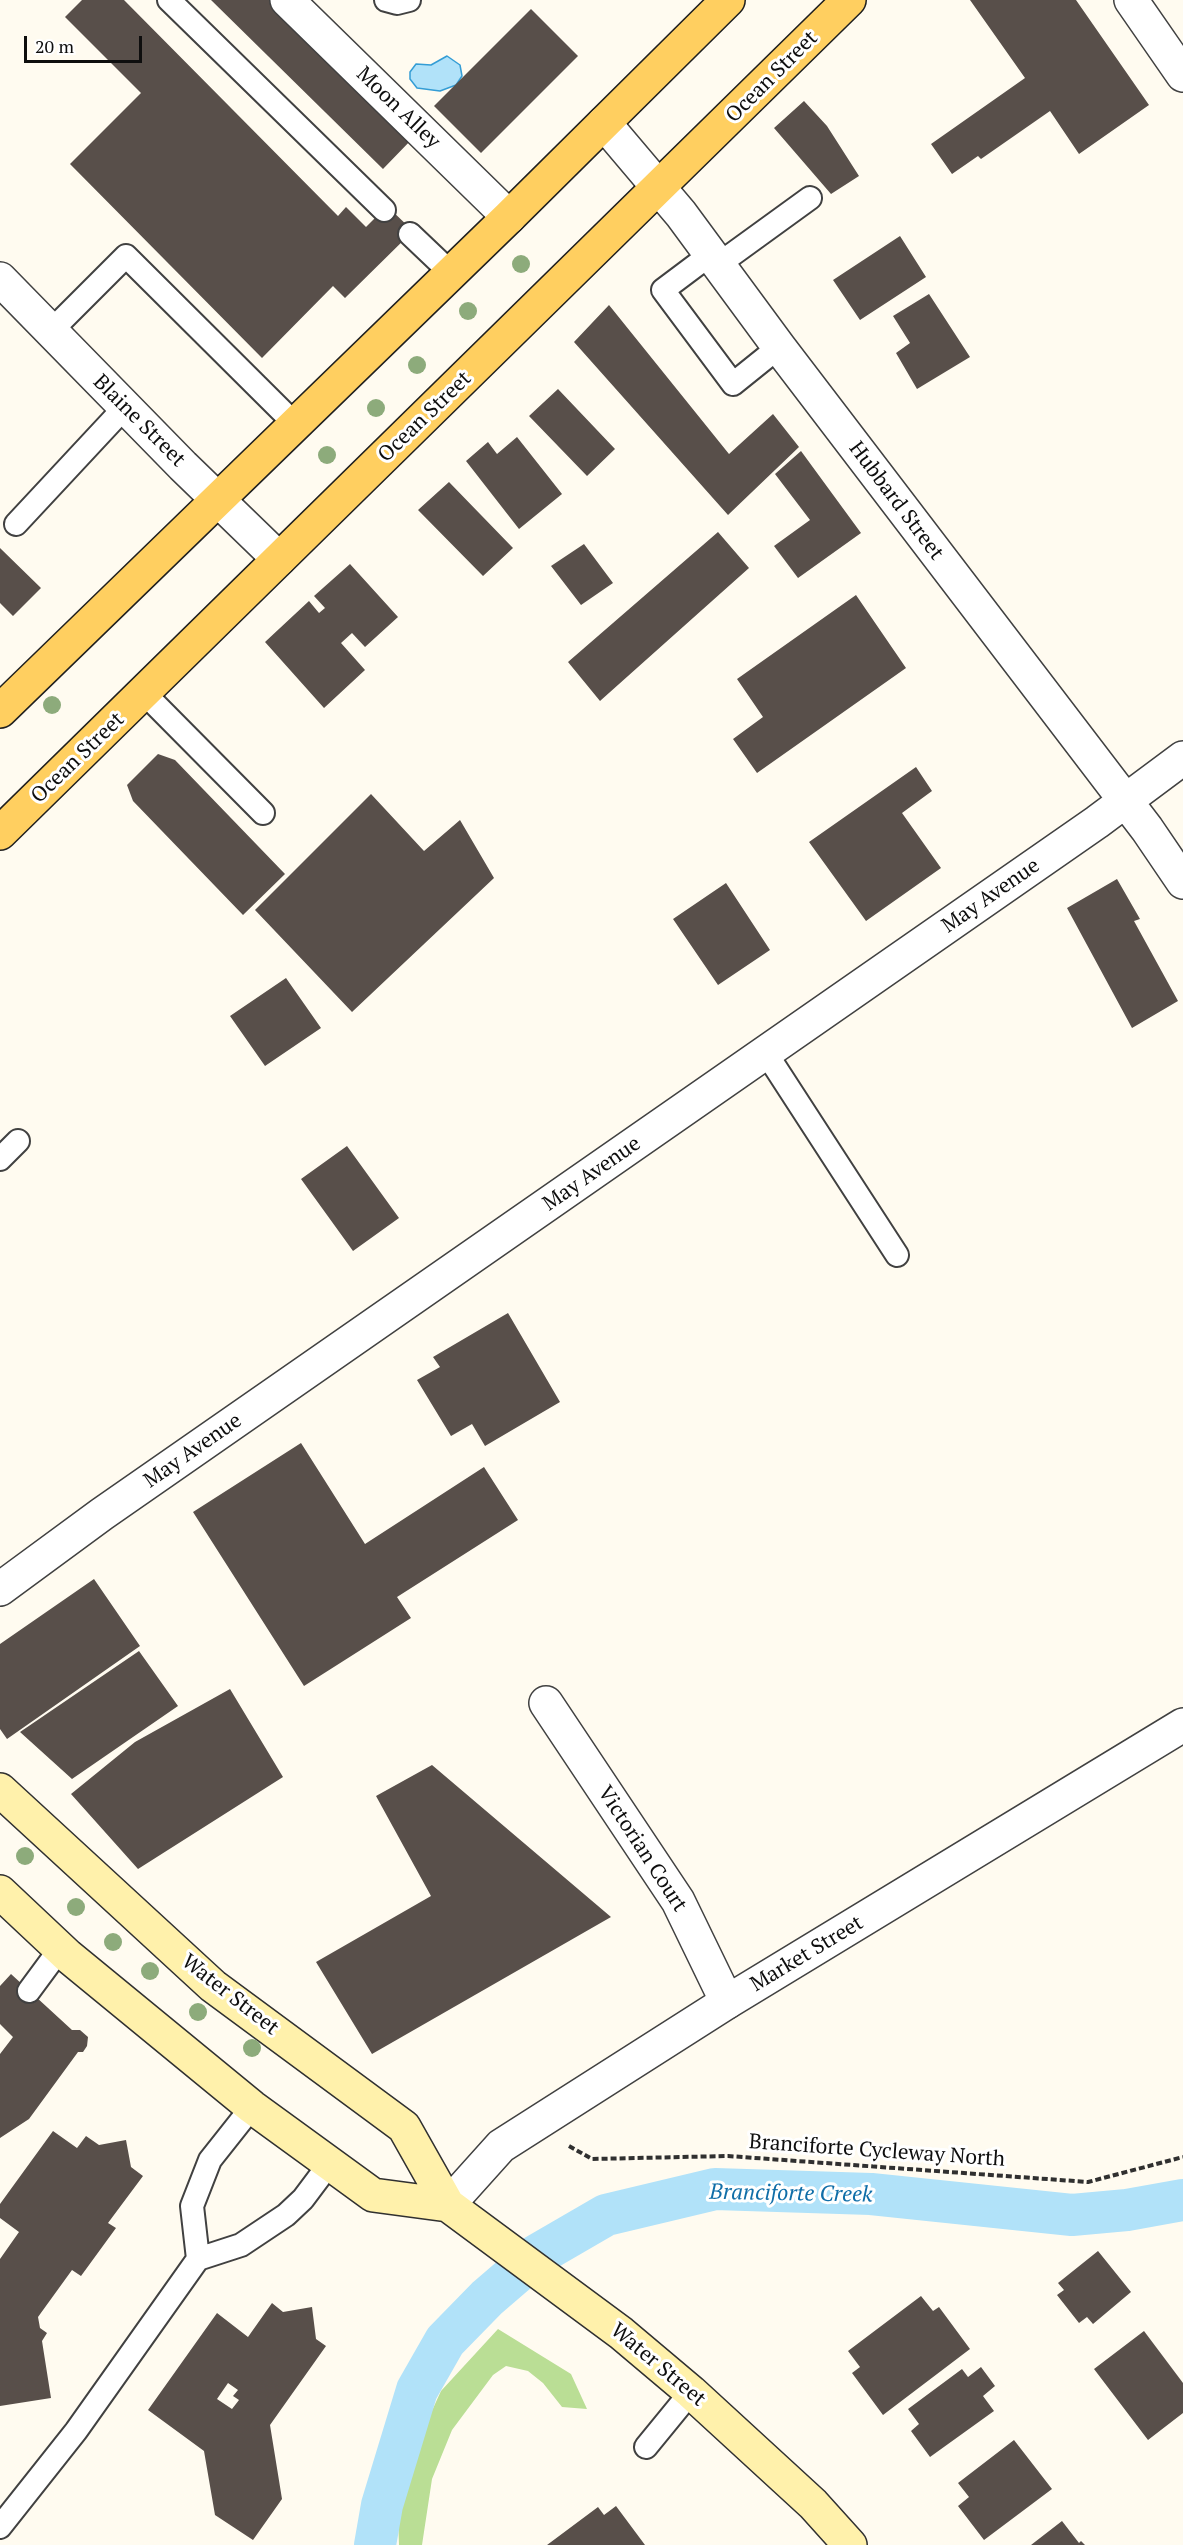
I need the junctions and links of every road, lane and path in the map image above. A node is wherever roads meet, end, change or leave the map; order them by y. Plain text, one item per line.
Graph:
1 (169, 0) edge
2 (286, 0) edge
3 (386, 0) edge
4 (409, 0) edge
5 (728, 0) edge
6 (849, 0) edge
7 (1131, 0) edge
8 (1183, 75) edge
9 (604, 123) junction
10 (659, 188) junction
11 (810, 198) dead end
12 (384, 210) dead end
13 (509, 217) junction
14 (410, 234) dead end
15 (715, 259) junction
16 (451, 273) junction
17 (0, 279) edge
18 (51, 331) junction
19 (779, 347) junction
20 (125, 407) junction
21 (295, 424) junction
22 (217, 498) junction
23 (16, 524) dead end
24 (279, 560) junction
25 (144, 693) junction
26 (4, 698) edge
27 (1183, 758) edge
28 (1125, 801) junction
29 (263, 813) dead end
30 (0, 834) edge
31 (1183, 882) edge
32 (766, 1053) junction
33 (18, 1141) dead end
34 (0, 1159) edge
35 (897, 1255) dead end
36 (0, 1589) edge
37 (546, 1703) dead end
38 (1183, 1725) edge
39 (0, 1790) edge
40 (13, 1808) edge
41 (0, 1892) edge
42 (60, 1949) junction
43 (29, 1991) dead end
44 (728, 2002) junction
45 (252, 2107) junction
46 (569, 2145) dead end
47 (1183, 2157) edge
48 (330, 2163) junction
49 (457, 2212) junction
50 (198, 2259) junction
51 (691, 2392) junction
52 (646, 2447) dead end
53 (0, 2527) edge
54 (850, 2545) edge

1 - 12 lane
2 - 13 street, Moon Alley
3 - 4 lane
5 - 9 main road
6 - 10 main road, Ocean Street
7 - 8 street
9 - 10 street, Hubbard Street
9 - 13 main road
10 - 15 street, Hubbard Street
10 - 24 main road, Ocean Street
11 - 15 lane
13 - 16 main road
14 - 16 lane
15 - 19 street, Hubbard Street
15 - 19 lane
16 - 21 main road
17 - 18 street, Blaine Street
18 - 20 street, Blaine Street
18 - 21 lane
19 - 28 street, Hubbard Street
20 - 22 street, Blaine Street
20 - 23 lane
21 - 22 main road
22 - 24 street, Blaine Street
22 - 26 main road
24 - 25 main road, Ocean Street
25 - 29 lane
25 - 30 main road, Ocean Street
27 - 28 street, May Avenue
28 - 31 street, Hubbard Street
28 - 32 street, May Avenue
32 - 35 lane
32 - 36 street, May Avenue
33 - 34 lane
37 - 44 street, Victorian Court
38 - 44 street, Market Street
39 - 40 main road, Water Street
40 - 49 main road, Water Street
41 - 42 main road, Water Street
42 - 43 lane
42 - 45 main road, Water Street
44 - 49 street, Market Street
45 - 48 main road, Water Street
45 - 50 lane
46 - 47 path, Branciforte Cycleway North
48 - 49 main road, Water Street
48 - 50 lane
49 - 51 main road, Water Street
50 - 53 lane
51 - 52 lane
51 - 54 main road, Water Street

